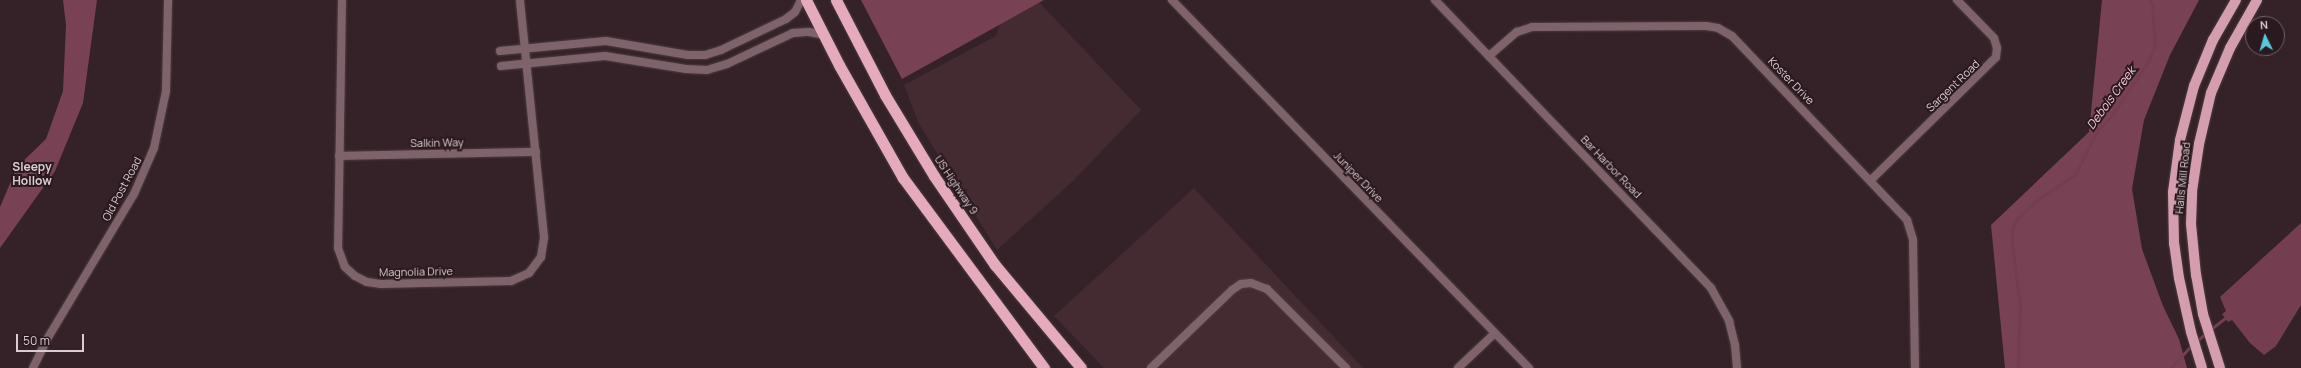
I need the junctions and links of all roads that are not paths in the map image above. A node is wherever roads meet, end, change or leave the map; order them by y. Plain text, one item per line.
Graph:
1 (168, 0) edge
2 (342, 0) edge
3 (520, 0) edge
4 (800, 0) edge
5 (806, 0) edge
6 (836, 0) edge
7 (1172, 0) edge
8 (1434, 0) edge
9 (1957, 0) edge
10 (2236, 0) edge
11 (2257, 0) edge
12 (824, 35) junction
13 (525, 49) junction
14 (500, 51) dead end
15 (1489, 56) junction
16 (527, 64) junction
17 (501, 66) dead end
18 (536, 152) junction
19 (339, 156) junction
20 (1871, 180) junction
21 (1494, 334) junction
22 (33, 368) edge
23 (1044, 368) edge
24 (1081, 368) edge
25 (1151, 368) edge
26 (1346, 368) edge
27 (1458, 368) edge
28 (1529, 368) edge
29 (1738, 368) edge
30 (1915, 368) edge
31 (2202, 368) edge
32 (2220, 368) edge

1 - 22 street, Old Post Road
2 - 19 street, Magnolia Drive
3 - 13 street, Magnolia Drive
4 - 13 street
5 - 12 highway
6 - 24 highway, US Highway 9
7 - 21 street, Juniper Drive
8 - 15 street, Bar Harbor Road
9 - 20 street, Sargent Road
10 - 31 main road, Halls Mill Road
11 - 32 main road, Halls Mill Road
12 - 16 street
12 - 23 highway
13 - 14 street
13 - 16 street, Magnolia Drive
15 - 20 street, Koster Drive
15 - 29 street, Bar Harbor Road
16 - 17 street
16 - 18 street, Magnolia Drive
18 - 19 street, Salkin Way
18 - 19 street, Magnolia Drive
20 - 30 street, Koster Drive
21 - 27 street
21 - 28 street, Juniper Drive
25 - 26 street

